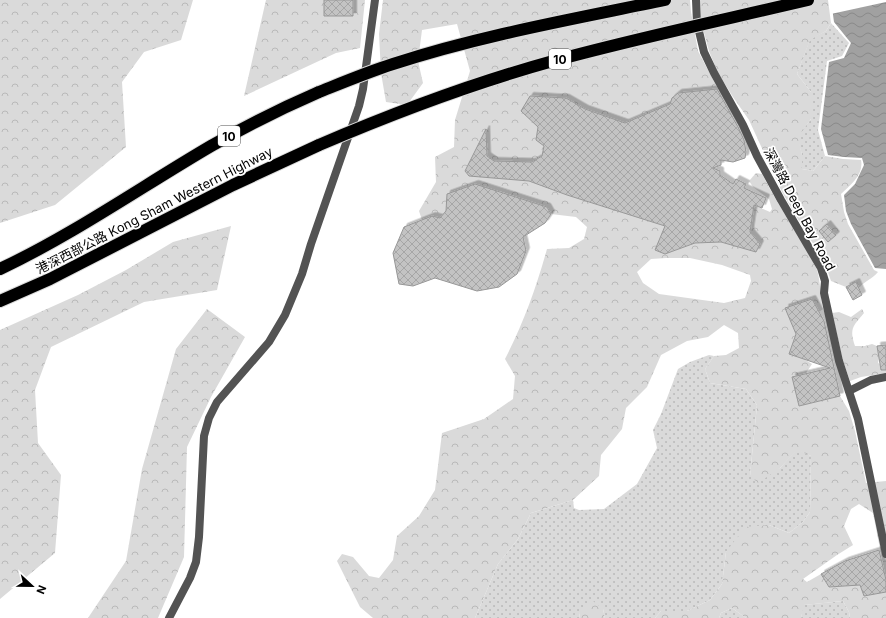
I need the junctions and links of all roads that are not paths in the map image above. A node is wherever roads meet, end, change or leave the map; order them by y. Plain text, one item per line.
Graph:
1 (375, 0) edge
2 (665, 0) edge
3 (696, 0) edge
4 (808, 0) edge
5 (0, 269) edge
6 (0, 301) edge
7 (886, 377) edge
8 (849, 391) junction
9 (886, 554) edge
10 (170, 618) edge

1 - 10 street
2 - 5 highway, 港深西部公路 Kong Sham Western Highway / 10, bridge
3 - 8 street, 深灣路 Deep Bay Road
4 - 6 highway, 港深西部公路 Kong Sham Western Highway / 10, bridge
7 - 8 street
8 - 9 street, 深灣路 Deep Bay Road

